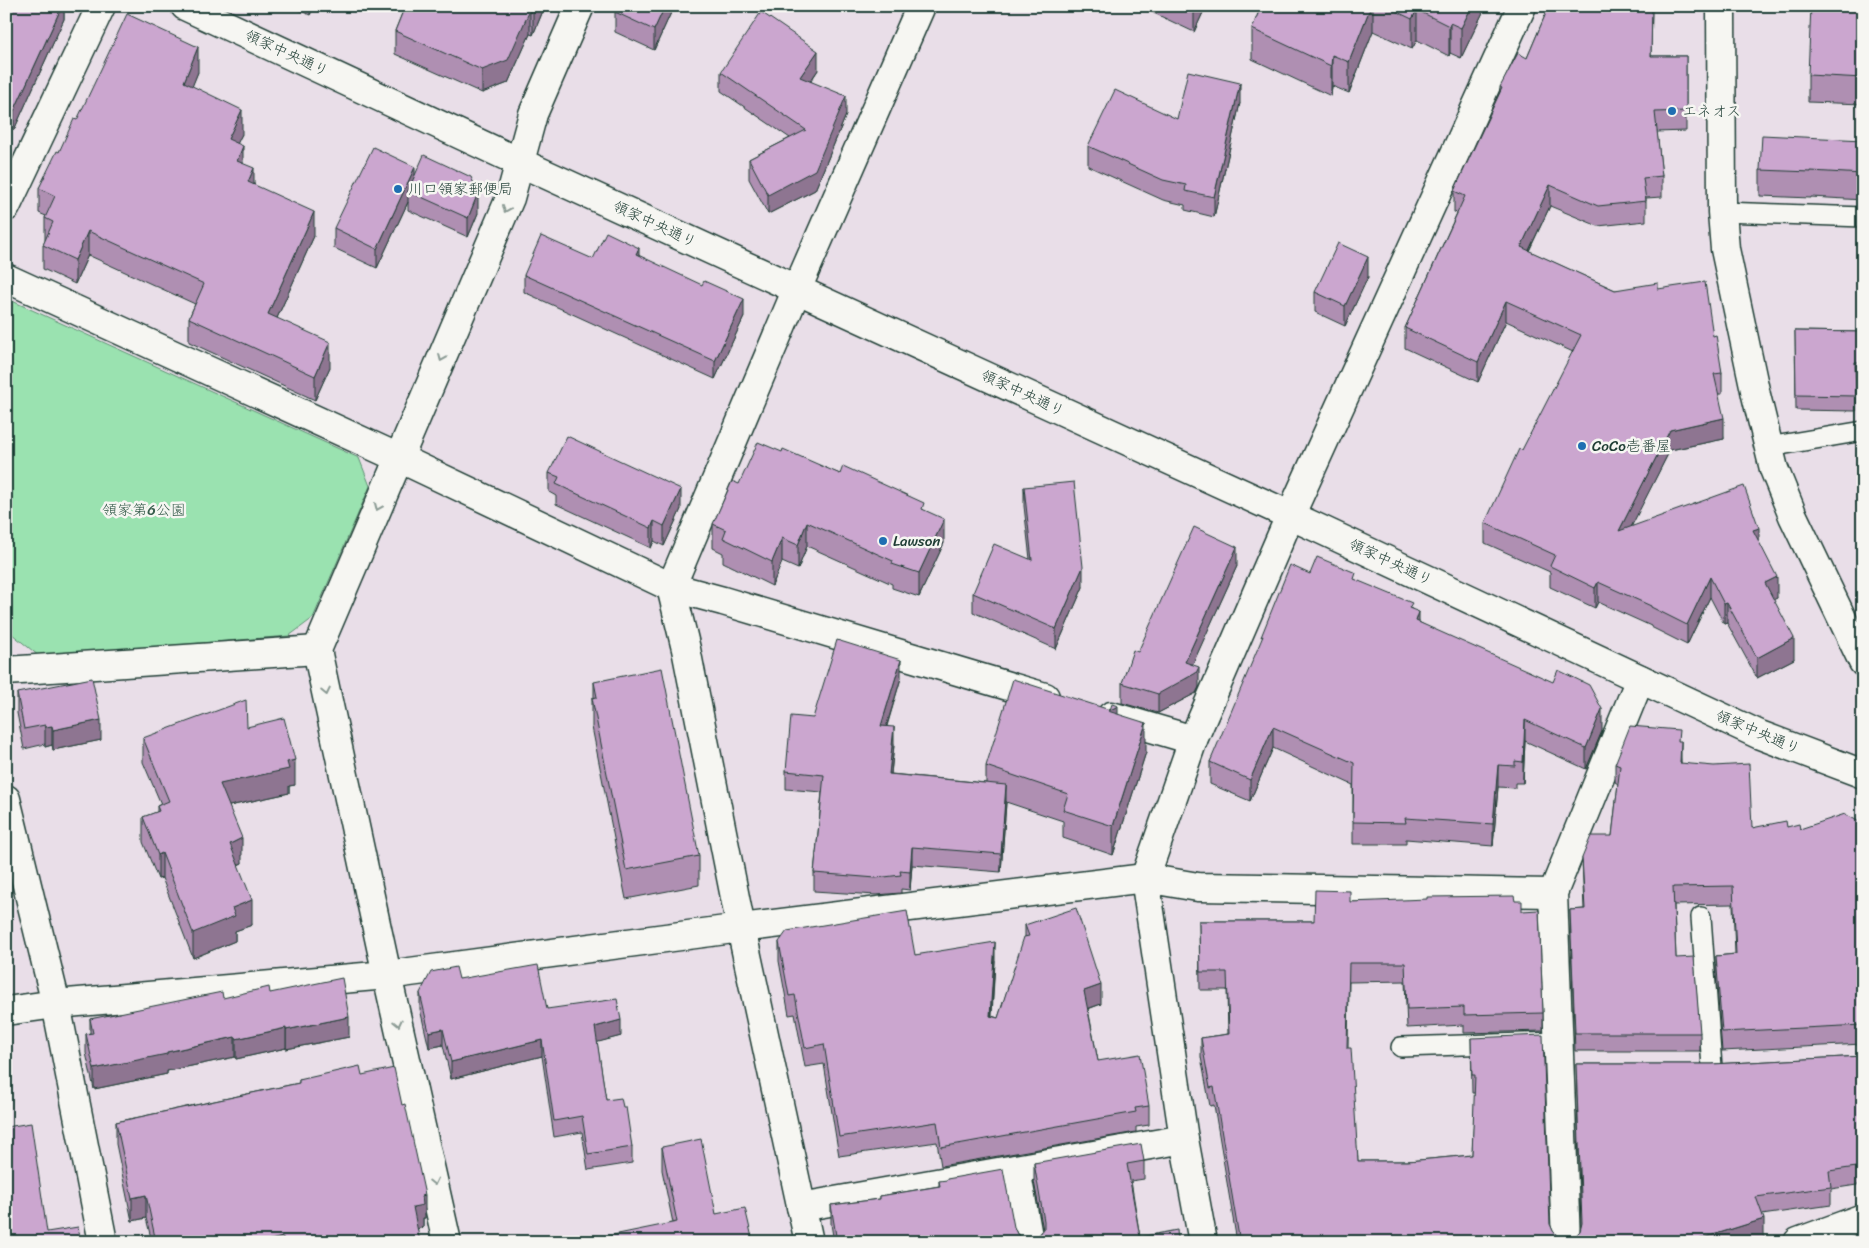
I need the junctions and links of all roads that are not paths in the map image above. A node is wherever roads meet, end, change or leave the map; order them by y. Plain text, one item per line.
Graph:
1 (101, 6) edge
2 (185, 6) edge
3 (580, 6) edge
4 (921, 6) edge
5 (1522, 6) edge
6 (1721, 6) edge
7 (519, 162) junction
8 (6, 208) edge
9 (1722, 212) junction
10 (1863, 217) edge
11 (6, 278) edge
12 (797, 289) junction
13 (1863, 431) edge
14 (1768, 447) junction
15 (399, 458) junction
16 (1290, 516) junction
17 (671, 587) junction
18 (317, 650) junction
19 (1863, 662) edge
20 (6, 671) edge
21 (1640, 679) junction
22 (1193, 740) junction
23 (1863, 774) edge
24 (6, 798) edge
25 (1145, 878) junction
26 (1553, 893) junction
27 (1701, 917) dead end
28 (741, 928) junction
29 (388, 976) junction
30 (56, 1004) junction
31 (6, 1011) edge
32 (1401, 1047) dead end
33 (1559, 1054) junction
34 (1740, 1066) edge
35 (1588, 1067) edge
36 (1684, 1067) edge
37 (1712, 1067) junction
38 (1184, 1139) junction
39 (1016, 1169) junction
40 (801, 1207) junction
41 (1863, 1218) edge
42 (1802, 1241) edge
43 (103, 1242) edge
44 (448, 1242) edge
45 (809, 1242) edge
46 (1029, 1242) edge
47 (1203, 1242) edge
48 (1566, 1242) edge

1 - 8 street
2 - 7 street, 領家中央通り
3 - 7 street
4 - 12 street
5 - 16 street
6 - 9 street
7 - 12 street, 領家中央通り
7 -> 15 street
9 - 10 lane
9 - 14 street
11 - 15 street
12 - 16 street, 領家中央通り
12 - 17 street
13 - 14 lane
14 - 19 street
15 - 17 street
15 -> 18 street
16 - 21 street, 領家中央通り
16 - 22 street
17 - 22 street
17 - 28 street
18 - 20 street
18 -> 29 street
21 - 23 street, 領家中央通り
21 - 26 street
22 - 25 street
24 - 30 street
25 - 26 street
25 - 28 street
25 - 38 street
26 - 33 street
27 - 37 lane
28 - 29 street
28 - 40 street
29 - 30 street
29 -> 44 street
30 - 31 street
30 - 43 street
32 - 33 lane
33 - 35 street
33 - 48 street
34 - 37 street
36 - 37 street
38 - 39 street
38 - 47 street
39 - 40 street
39 - 46 street
40 - 45 street
41 - 42 street

